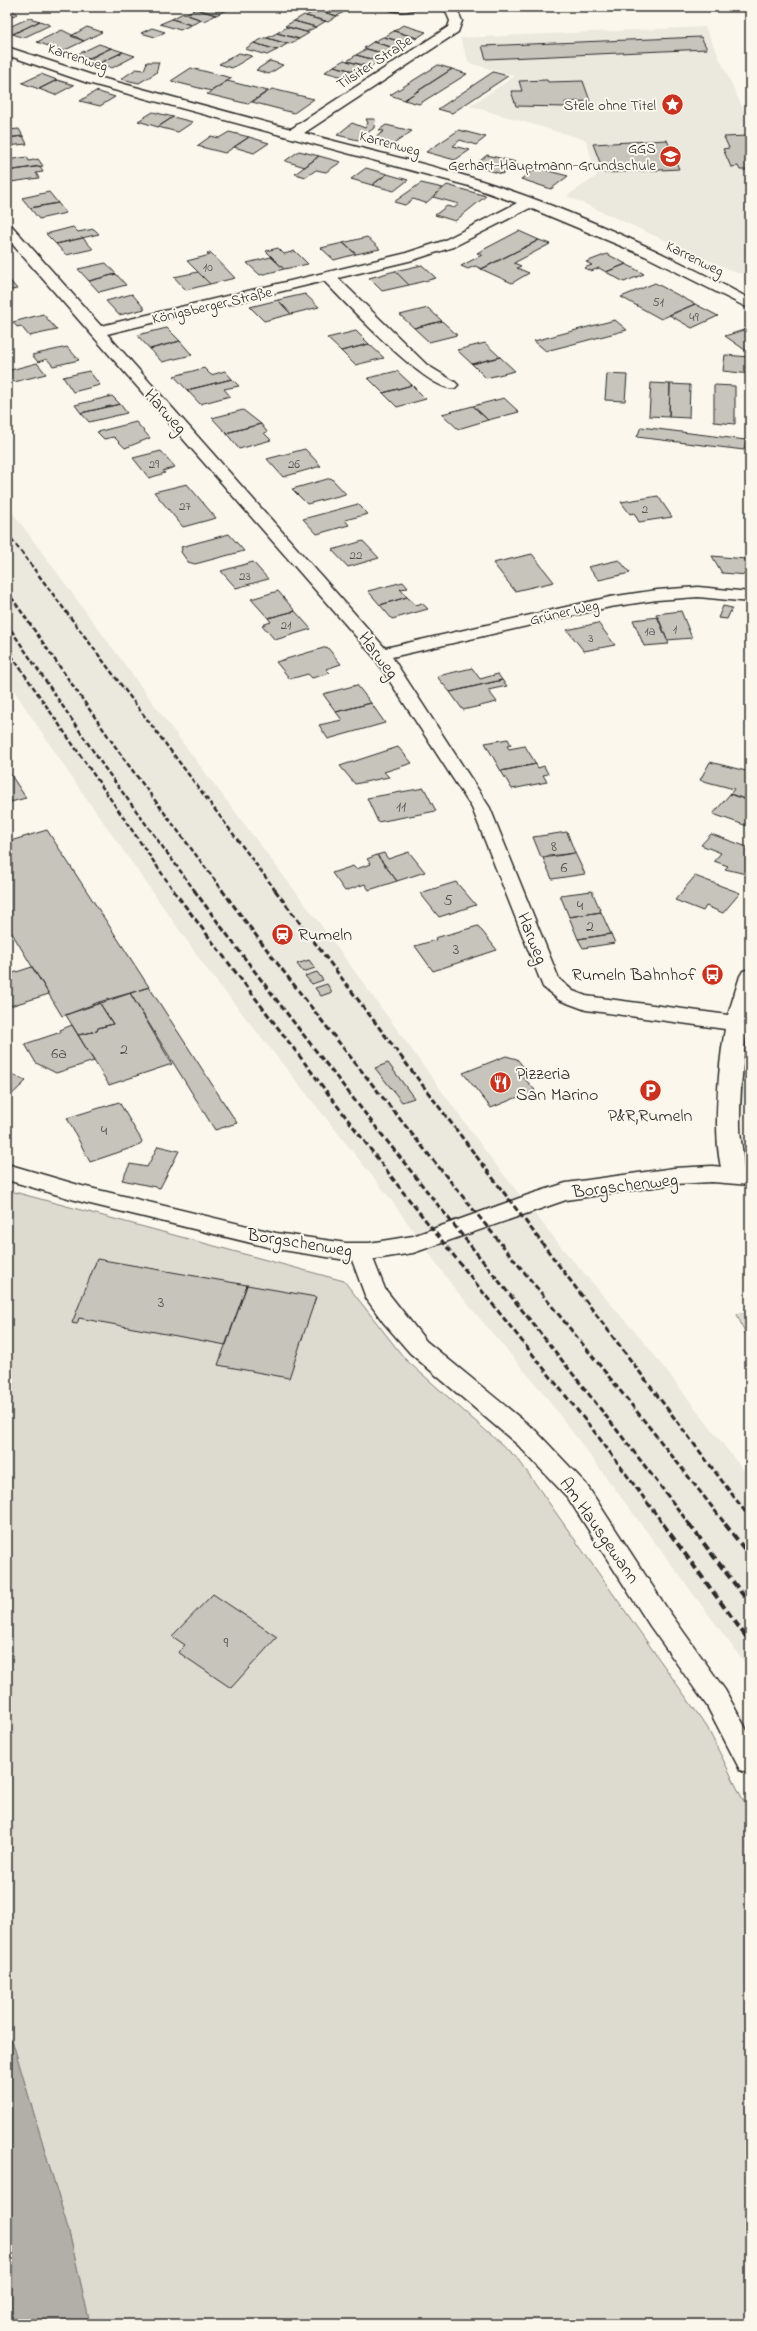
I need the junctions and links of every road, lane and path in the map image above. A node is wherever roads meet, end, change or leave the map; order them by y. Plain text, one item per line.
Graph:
1 (393, 7) edge
2 (411, 7) edge
3 (450, 7) edge
4 (7, 51) edge
5 (292, 134) junction
6 (529, 202) junction
7 (7, 229) edge
8 (328, 277) junction
9 (747, 301) edge
10 (96, 332) junction
11 (450, 385) dead end
12 (750, 598) edge
13 (381, 654) junction
14 (750, 976) edge
15 (737, 1023) junction
16 (7, 1172) edge
17 (742, 1176) edge
18 (360, 1252) junction
19 (750, 1762) edge

1 - 2 street
3 - 5 street, Tilsiter Straße
4 - 5 street, Karrenweg
5 - 6 street, Karrenweg
6 - 8 street, Königsberger Straße
6 - 9 street, Karrenweg
7 - 10 street, Harweg
8 - 10 street, Königsberger Straße
8 - 11 street
10 - 13 street, Harweg
12 - 13 street, Grüner Weg
13 - 15 street, Harweg
14 - 15 street
15 - 17 street
16 - 18 street, Borgschenweg
17 - 18 street, Borgschenweg
18 - 19 street, Am Hausgewann

